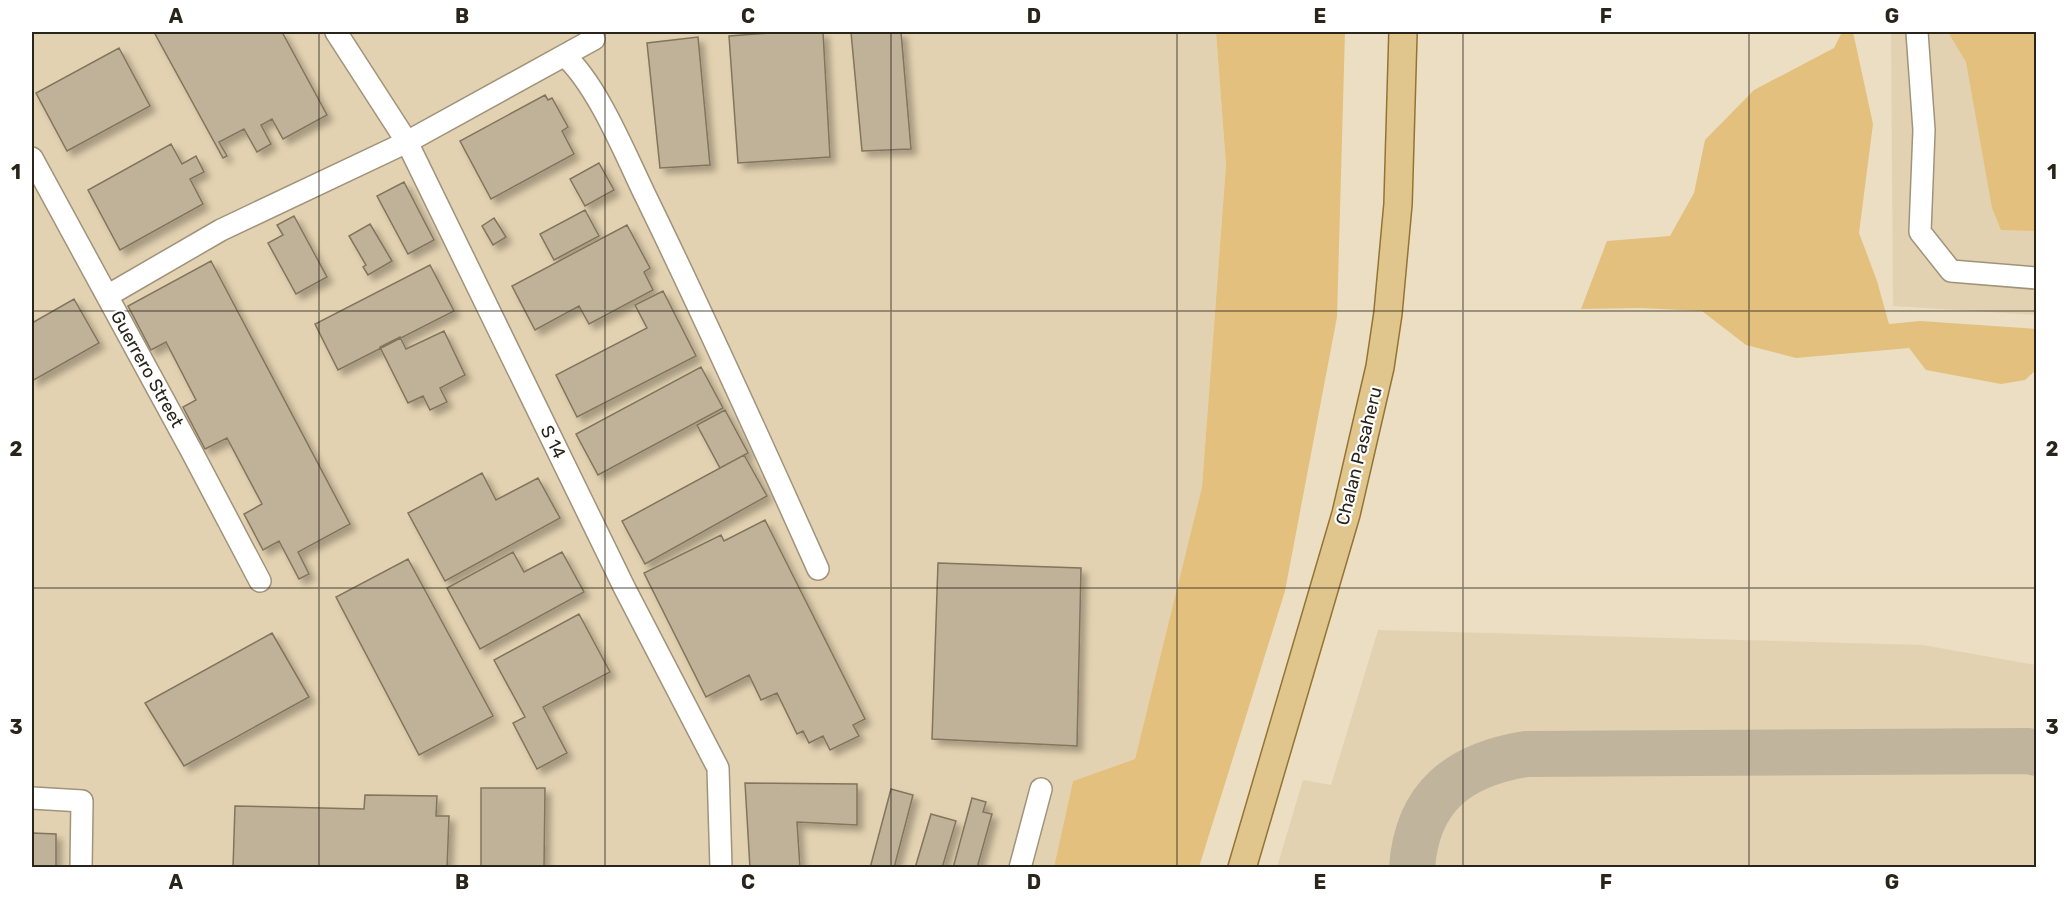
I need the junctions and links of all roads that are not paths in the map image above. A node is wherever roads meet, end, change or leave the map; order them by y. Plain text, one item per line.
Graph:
1 (336, 32) edge
2 (1403, 32) edge
3 (1917, 32) edge
4 (594, 39) dead end
5 (565, 56) junction
6 (406, 142) junction
7 (32, 158) edge
8 (2037, 278) edge
9 (107, 296) junction
10 (818, 569) dead end
11 (260, 581) dead end
12 (1041, 789) dead end
13 (32, 798) edge
14 (81, 867) edge
15 (721, 867) edge
16 (1020, 867) edge
17 (1242, 867) edge

1 - 6 street, S 14
2 - 17 main road, Chalan Pasaheru
3 - 8 street
4 - 5 street
5 - 6 street
5 - 10 street
6 - 9 street
6 - 15 street, S 14
7 - 9 street, Guerrero Street
9 - 11 street, Guerrero Street
12 - 16 street
13 - 14 street

